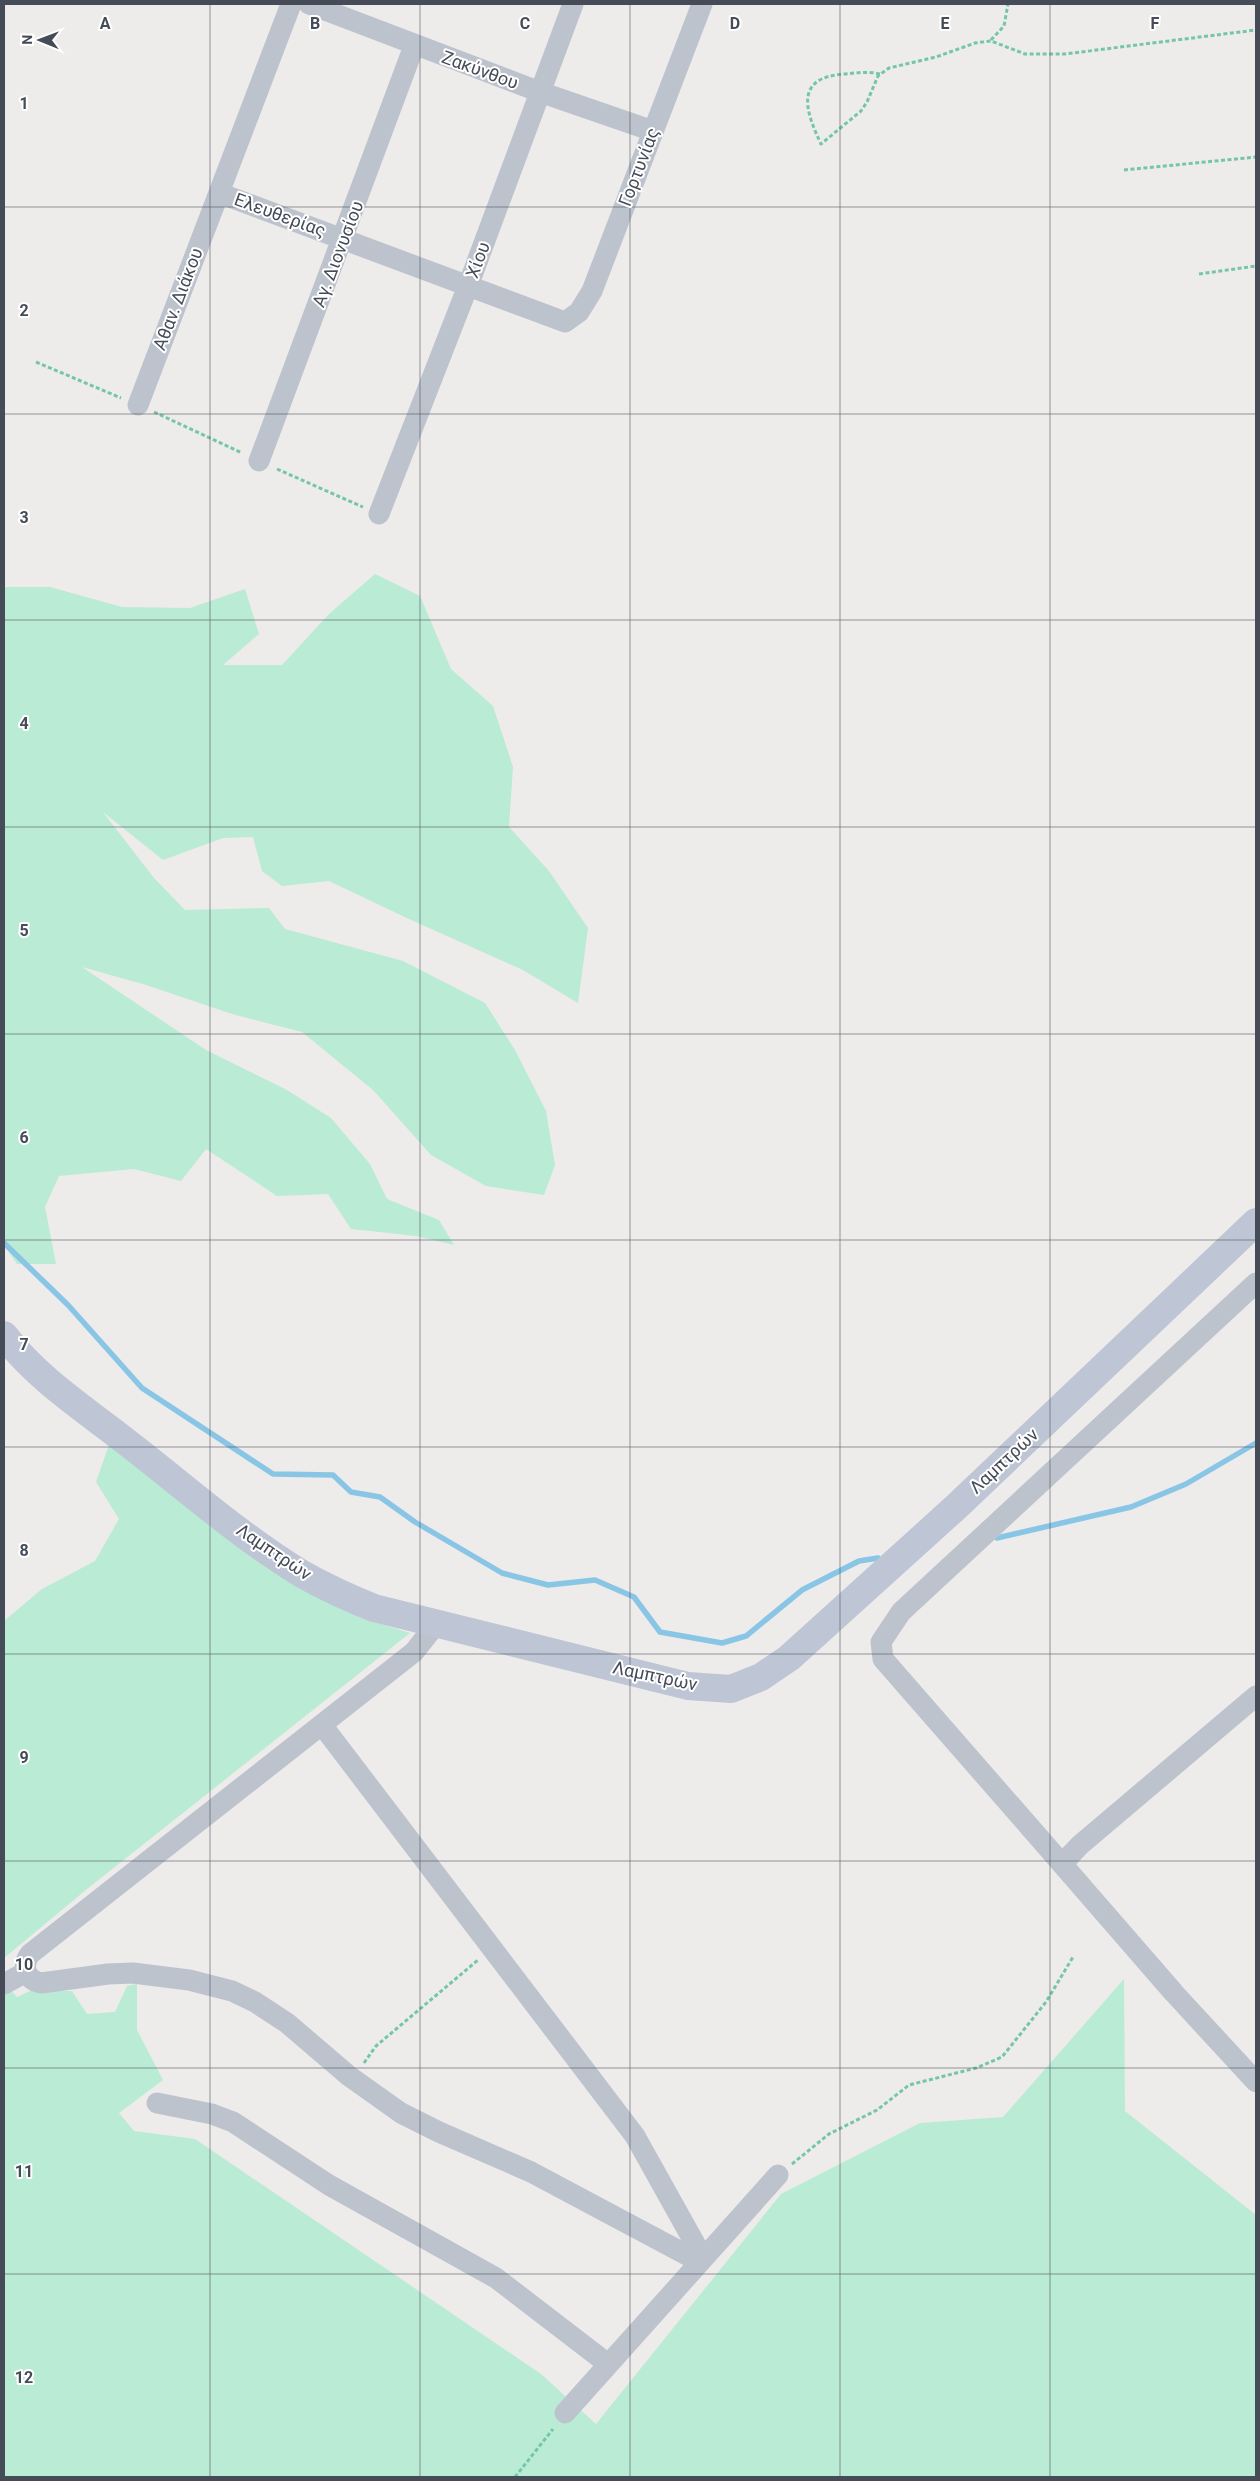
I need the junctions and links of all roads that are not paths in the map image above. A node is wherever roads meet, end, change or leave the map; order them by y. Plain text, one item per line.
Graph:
1 (291, 4) edge
2 (309, 4) edge
3 (573, 4) edge
4 (702, 4) edge
5 (414, 46) junction
6 (540, 92) junction
7 (653, 131) junction
8 (219, 193) junction
9 (344, 239) junction
10 (468, 286) junction
11 (565, 322) joint
12 (138, 405) road end
13 (259, 461) road end
14 (379, 514) road end
15 (1256, 1222) edge
16 (1256, 1283) edge
17 (4, 1335) edge
18 (436, 1623) junction
19 (1256, 1696) edge
20 (322, 1725) junction
21 (1062, 1864) junction
22 (26, 1972) junction
23 (4, 1984) edge
24 (1256, 2082) edge
25 (157, 2102) dead end
26 (778, 2175) road end
27 (702, 2260) junction
28 (608, 2364) junction
29 (565, 2413) road end

1 - 8 street, Αθαν. Διάκου
2 - 5 street, Ζακύνθου
3 - 6 street, Χίου
4 - 7 street, Γορτυνίας
5 - 6 street, Ζακύνθου
5 - 9 street, Αγ. Διονυσίου
6 - 7 street, Ζακύνθου
6 - 10 street, Χίου
7 - 11 street, Γορτυνίας
8 - 9 street, Ελευθερίας
8 - 12 street, Αθαν. Διάκου
9 - 10 street, Ελευθερίας
9 - 13 street, Αγ. Διονυσίου
10 - 11 street, Ελευθερίας
10 - 14 street, Χίου
15 - 18 street, Λαμπτρών
16 - 21 street
17 - 18 street, Λαμπτρών
18 - 20 street
19 - 21 street
20 - 22 street
20 - 27 street
21 - 24 street
22 - 23 street
22 - 27 street
25 - 28 street
26 - 27 street
27 - 28 street
28 - 29 street

